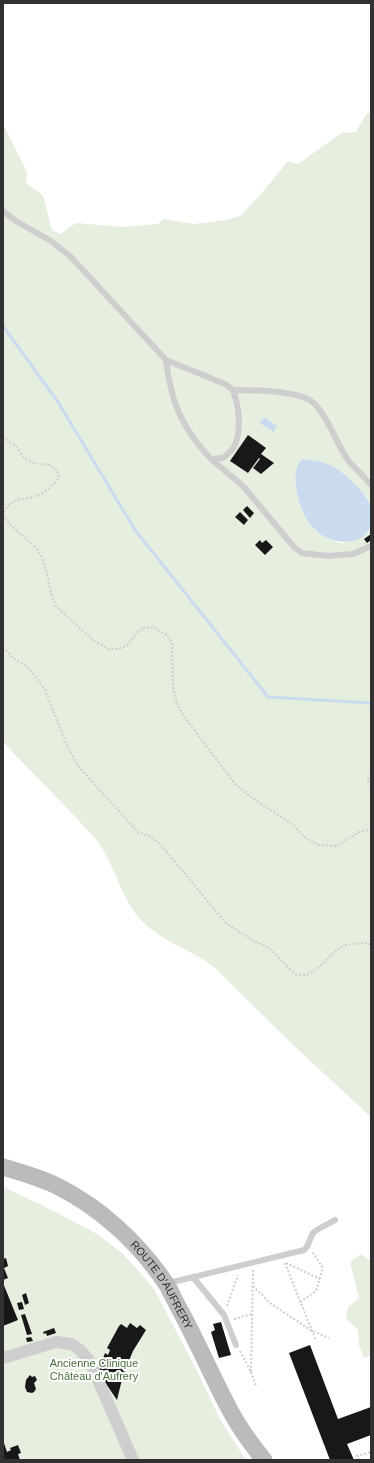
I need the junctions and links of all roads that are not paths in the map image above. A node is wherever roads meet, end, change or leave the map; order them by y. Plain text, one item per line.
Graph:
1 (3, 211) edge
2 (166, 360) junction
3 (233, 390) junction
4 (211, 459) junction
5 (371, 485) edge
6 (371, 546) edge
7 (3, 1168) edge
8 (335, 1220) dead end
9 (193, 1277) junction
10 (167, 1286) junction
11 (236, 1345) road end
12 (3, 1358) edge
13 (133, 1460) edge
14 (264, 1460) edge

1 - 2 lane
2 - 3 lane
2 - 4 lane
3 - 4 lane
3 - 5 lane
4 - 6 lane
7 - 10 street, ROUTE D'AUFRERY
8 - 9 lane
9 - 10 lane
9 - 11 lane
10 - 14 street, ROUTE D'AUFRERY
12 - 13 street

